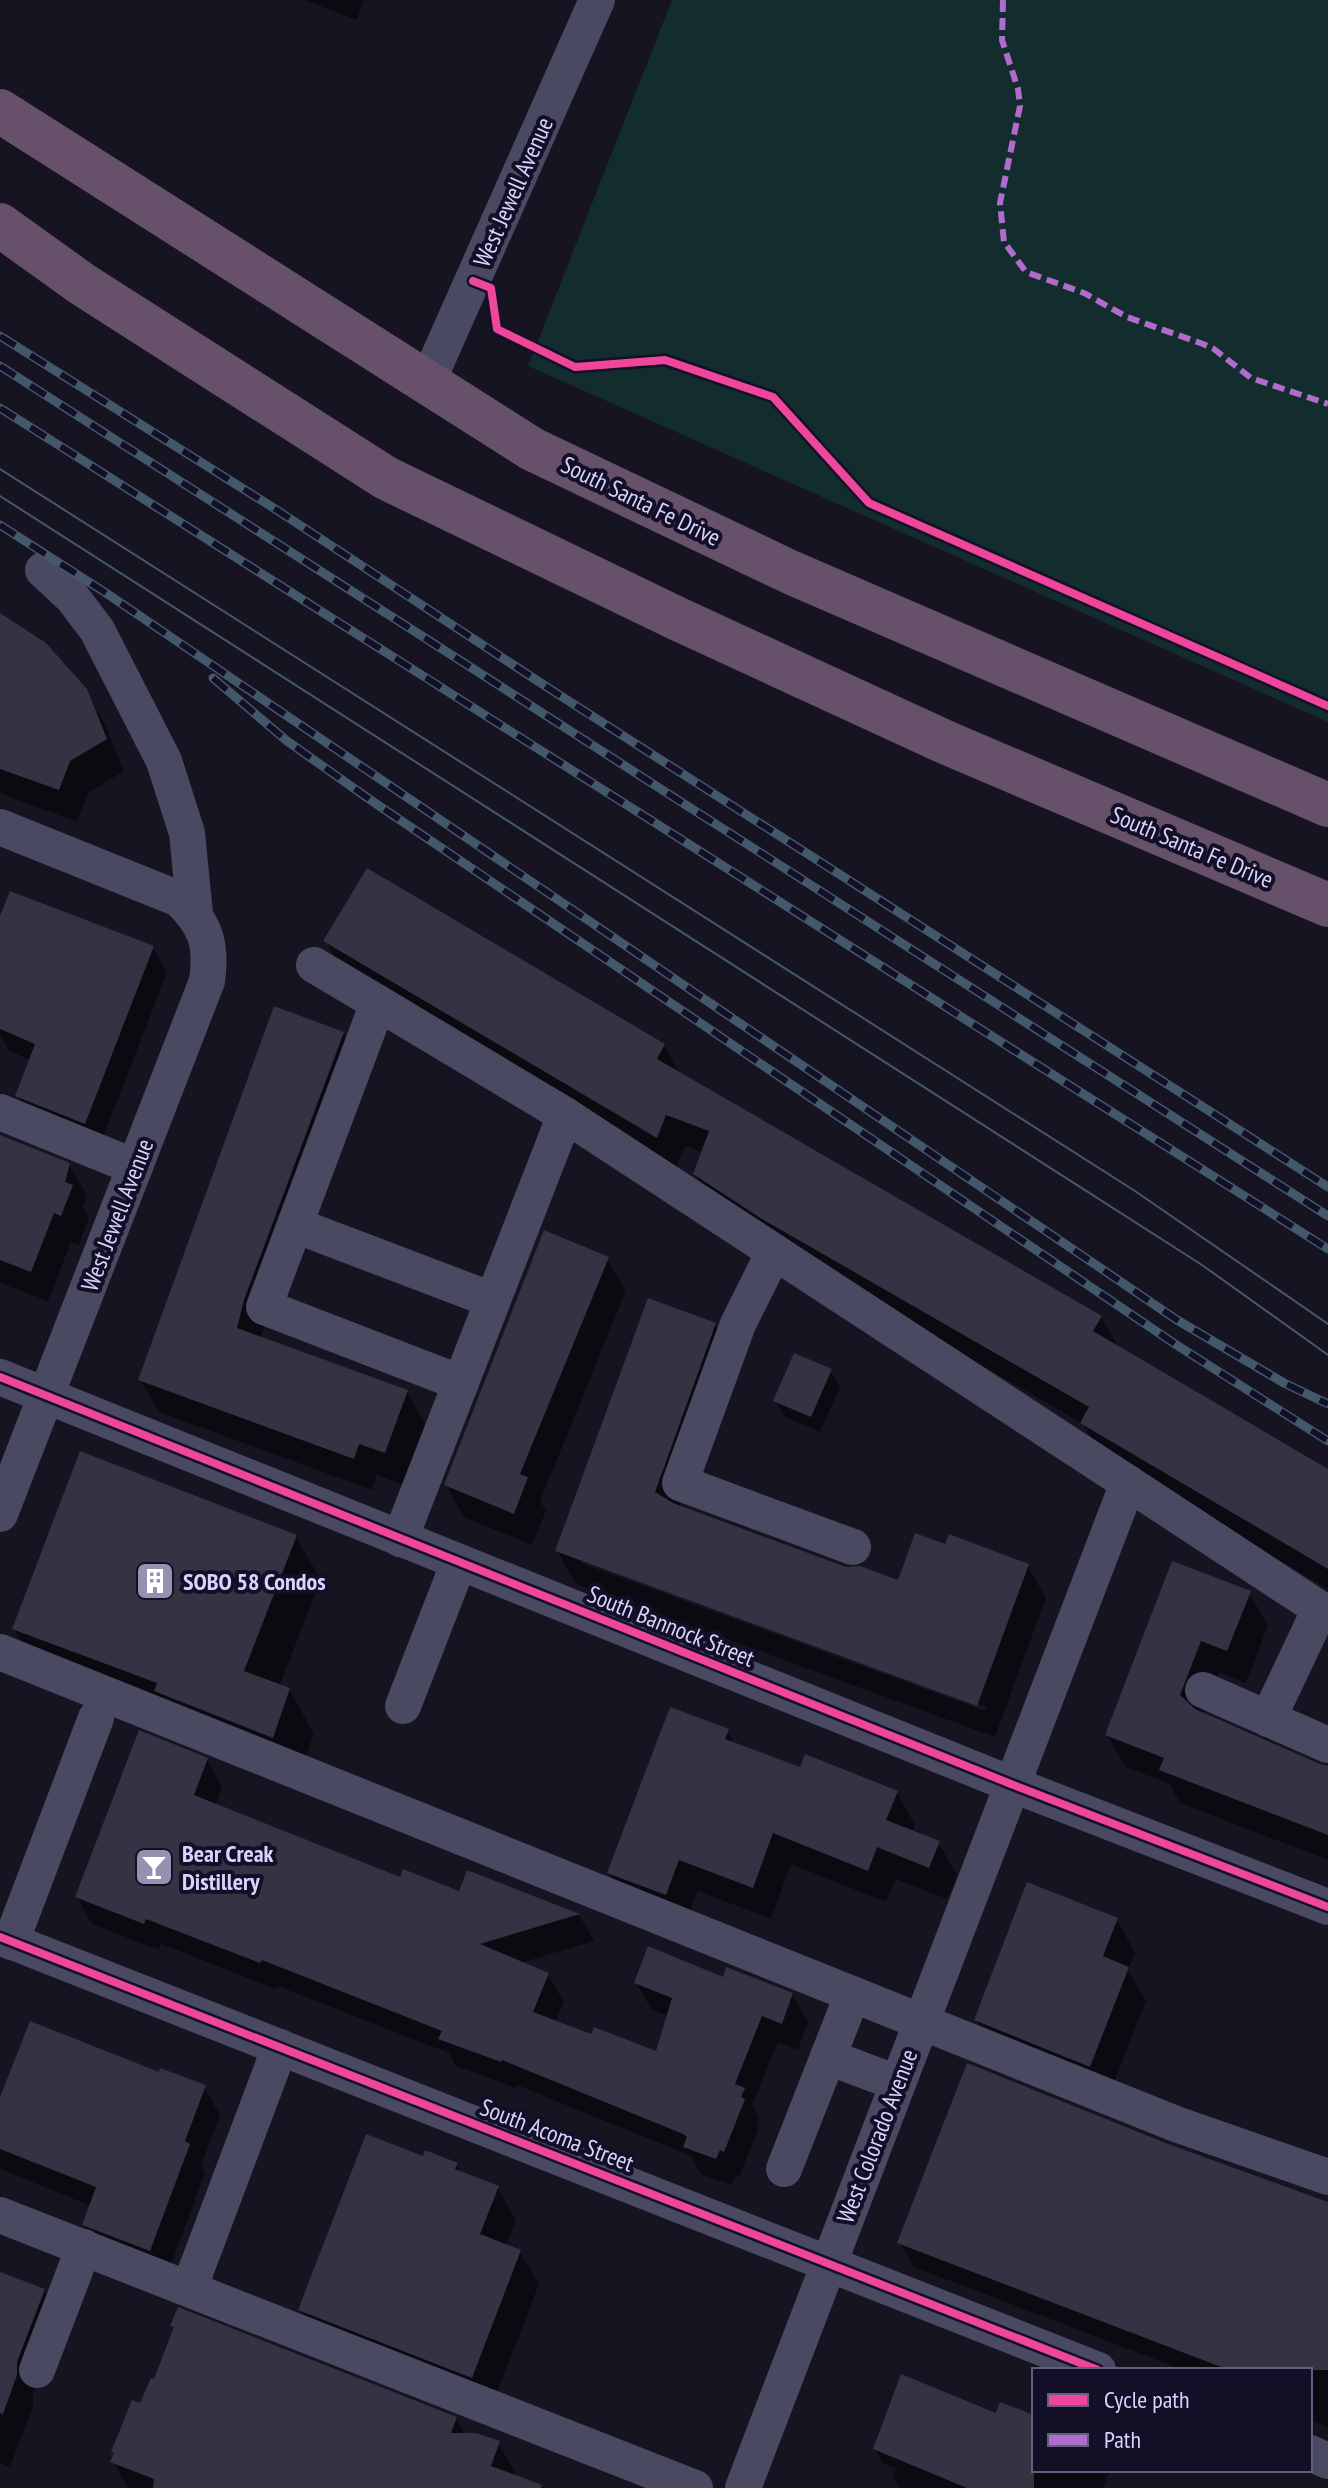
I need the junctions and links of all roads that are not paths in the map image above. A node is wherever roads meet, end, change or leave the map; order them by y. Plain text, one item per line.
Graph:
1 (597, 0) edge
2 (0, 111) edge
3 (0, 225) edge
4 (427, 383) junction
5 (43, 570) dead end
6 (1328, 805) edge
7 (0, 827) edge
8 (1328, 905) edge
9 (195, 914) junction
10 (314, 965) dead end
11 (378, 1003) junction
12 (0, 1112) edge
13 (565, 1115) junction
14 (135, 1167) junction
15 (295, 1225) junction
16 (774, 1252) junction
17 (492, 1300) junction
18 (0, 1377) edge
19 (461, 1383) junction
20 (46, 1396) junction
21 (1128, 1483) junction
22 (0, 1514) edge
23 (400, 1539) junction
24 (853, 1547) dead end
25 (459, 1562) junction
26 (0, 1652) edge
27 (1203, 1690) dead end
28 (403, 1706) dead end
29 (96, 1718) dead end
30 (1268, 1719) junction
31 (1328, 1745) edge
32 (1011, 1784) junction
33 (1328, 1907) edge
34 (5, 1940) edge
35 (846, 2011) dead end
36 (921, 2022) junction
37 (280, 2047) junction
38 (828, 2057) junction
39 (897, 2083) junction
40 (784, 2169) dead end
41 (1328, 2177) edge
42 (0, 2215) edge
43 (84, 2247) junction
44 (829, 2263) junction
45 (189, 2289) junction
46 (1093, 2368) edge
47 (37, 2370) dead end
48 (651, 2480) edge
49 (695, 2488) edge
50 (743, 2488) edge

1 - 4 street, West Jewell Avenue
2 - 4 highway, South Santa Fe Drive
3 - 8 highway, South Santa Fe Drive
4 - 6 highway, South Santa Fe Drive
5 - 9 street, West Jewell Avenue
7 - 9 street
9 - 14 street, West Jewell Avenue
10 - 11 street
11 - 13 street
11 - 15 street
12 - 14 street
13 - 16 street
13 - 17 street
14 - 20 street, West Jewell Avenue
15 - 17 street
15 - 19 street
16 - 21 street
16 - 24 street
17 - 19 street
18 - 20 street, South Bannock Street
19 - 23 street
20 - 22 street, West Jewell Avenue
20 - 23 street, South Bannock Street
21 - 30 street
21 - 32 street, West Colorado Avenue
23 - 25 street, South Bannock Street
25 - 28 street
25 - 32 street, South Bannock Street
26 - 36 street
27 - 30 street
29 - 34 street
30 - 31 street
32 - 33 street, South Bannock Street
32 - 36 street, West Colorado Avenue
34 - 37 street, South Acoma Street
35 - 38 street
36 - 39 street, West Colorado Avenue
36 - 41 street
37 - 44 street, South Acoma Street
37 - 45 street
38 - 39 street
38 - 40 street
39 - 44 street, West Colorado Avenue
42 - 43 street
43 - 45 street
43 - 47 street
44 - 46 street, South Acoma Street
44 - 50 street, West Colorado Avenue
45 - 48 street
48 - 49 street

